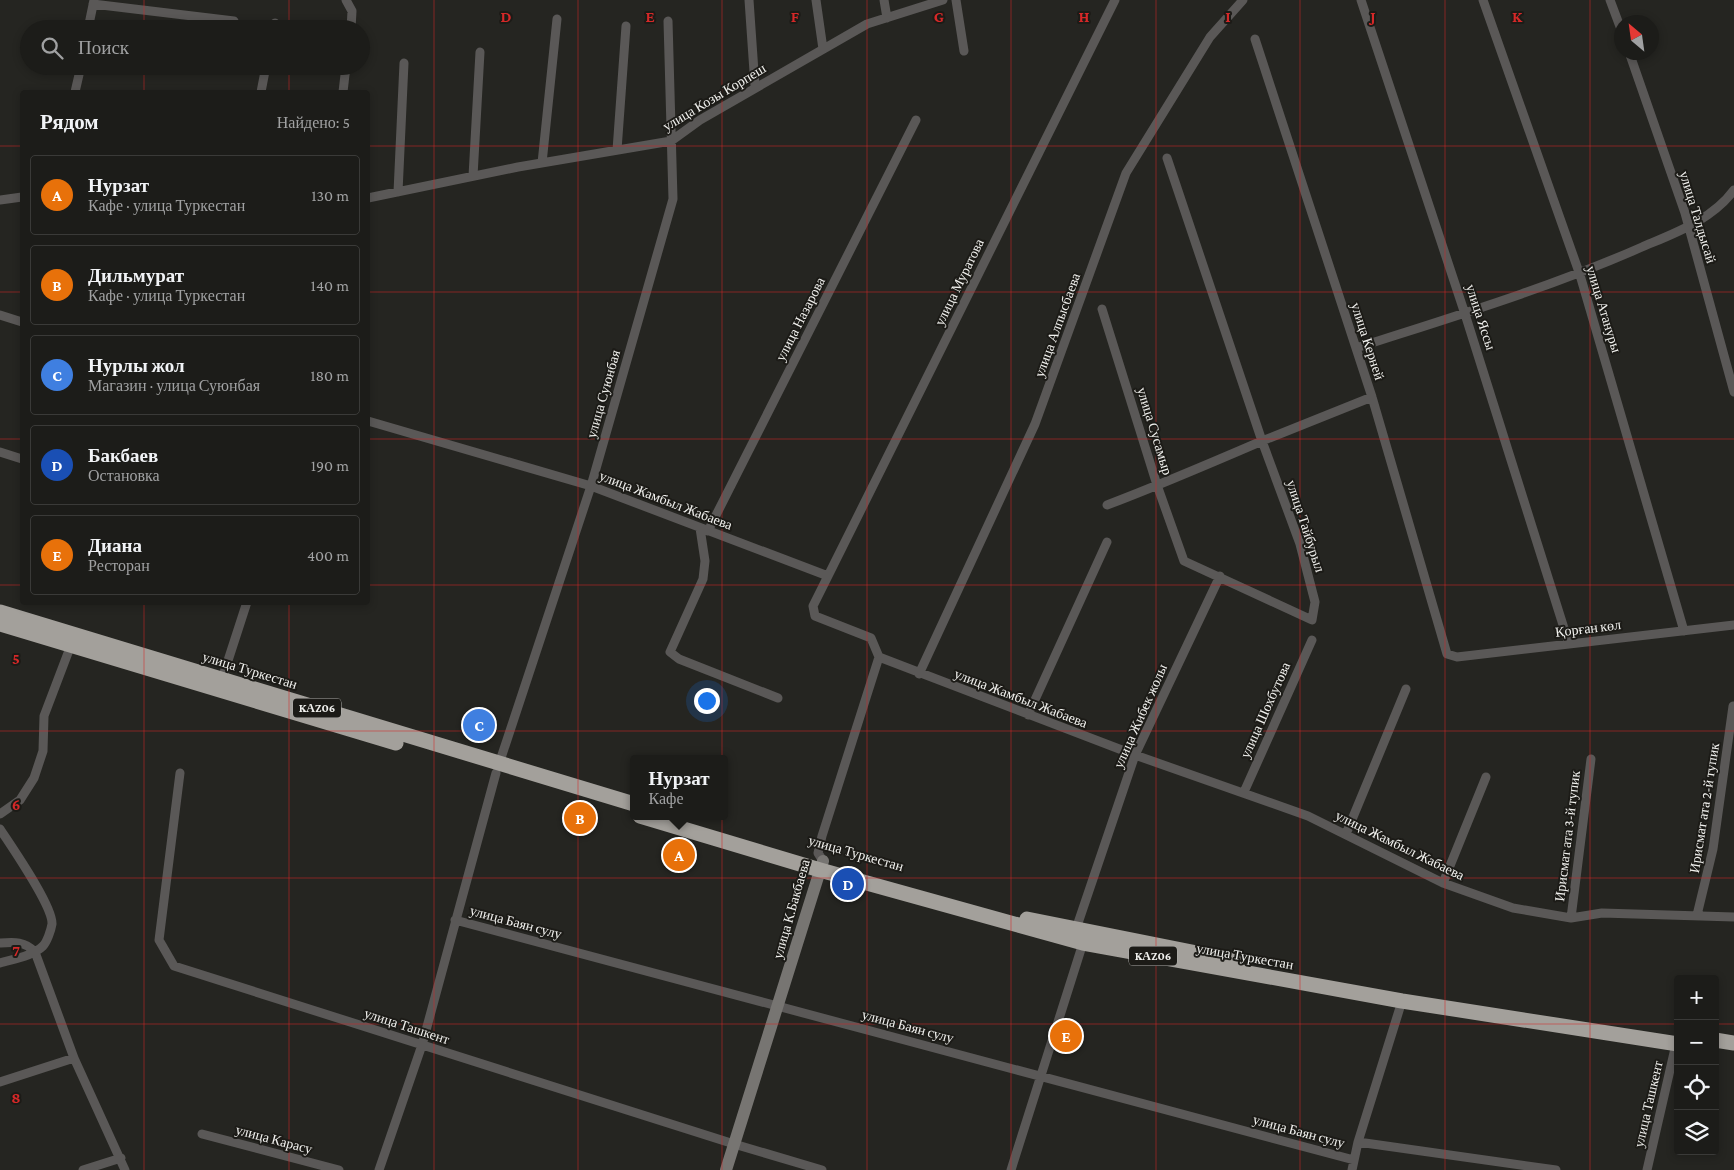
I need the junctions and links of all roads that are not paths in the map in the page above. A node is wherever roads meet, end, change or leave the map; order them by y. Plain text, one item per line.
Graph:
1 (346, 0) edge
2 (749, 0) edge
3 (816, 0) edge
4 (884, 0) edge
5 (943, 0) edge
6 (956, 0) edge
7 (1114, 0) edge
8 (1243, 0) edge
9 (1361, 0) edge
10 (1483, 0) edge
11 (1610, 0) edge
12 (94, 2) edge
13 (1616, 15) edge
14 (887, 18) junction
15 (557, 19) dead end
16 (90, 20) edge
17 (227, 20) edge
18 (352, 20) edge
19 (668, 21) dead end
20 (626, 26) dead end
21 (1255, 39) dead end
22 (823, 49) junction
23 (964, 51) dead end
24 (480, 52) dead end
25 (1632, 60) edge
26 (404, 63) dead end
27 (78, 75) edge
28 (264, 75) edge
29 (345, 75) edge
30 (756, 86) junction
31 (75, 90) edge
32 (261, 90) edge
33 (343, 90) edge
34 (916, 120) dead end
35 (671, 141) junction
36 (617, 150) junction
37 (1167, 158) dead end
38 (542, 163) junction
39 (473, 176) junction
40 (1734, 190) edge
41 (398, 192) junction
42 (20, 197) edge
43 (370, 198) edge
44 (0, 200) edge
45 (1688, 226) junction
46 (1580, 275) junction
47 (1102, 309) dead end
48 (1465, 314) junction
49 (0, 315) edge
50 (20, 321) edge
51 (1356, 348) junction
52 (1734, 392) edge
53 (1372, 397) junction
54 (370, 422) edge
55 (1262, 441) junction
56 (0, 452) edge
57 (20, 458) edge
58 (1157, 485) junction
59 (591, 486) junction
60 (1107, 506) dead end
61 (704, 529) junction
62 (1107, 542) dead end
63 (828, 576) junction
64 (1220, 576) junction
65 (246, 605) edge
66 (0, 612) edge
67 (0, 624) edge
68 (1734, 625) edge
69 (1684, 631) junction
70 (1312, 640) dead end
71 (1569, 644) junction
72 (71, 645) junction
73 (1447, 654) joint
74 (879, 657) junction
75 (919, 674) junction
76 (222, 679) junction
77 (1406, 689) dead end
78 (778, 698) dead end
79 (1733, 706) edge
80 (1028, 715) junction
81 (1135, 755) junction
82 (1591, 759) dead end
83 (497, 768) junction
84 (180, 773) dead end
85 (1486, 777) dead end
86 (1244, 792) junction
87 (630, 803) edge
88 (630, 813) edge
89 (0, 814) edge
90 (655, 820) edge
91 (686, 820) edge
92 (0, 829) edge
93 (1346, 834) junction
94 (821, 865) junction
95 (1443, 883) junction
96 (1697, 915) junction
97 (1734, 917) edge
98 (1571, 918) junction
99 (454, 920) junction
100 (1076, 929) junction
101 (0, 943) edge
102 (1083, 943) junction
103 (35, 952) junction
104 (0, 963) edge
105 (1402, 1001) junction
106 (778, 1004) junction
107 (1674, 1040) edge
108 (1674, 1041) edge
109 (1719, 1041) edge
110 (1734, 1043) edge
111 (422, 1045) junction
112 (1719, 1051) edge
113 (1734, 1053) edge
114 (1674, 1054) edge
115 (74, 1058) junction
116 (1039, 1077) junction
117 (0, 1082) edge
118 (202, 1134) dead end
119 (1358, 1142) junction
120 (734, 1144) junction
121 (121, 1158) junction
122 (1354, 1160) junction
123 (83, 1170) edge
124 (125, 1170) edge
125 (339, 1170) edge
126 (379, 1170) edge
127 (726, 1170) edge
128 (822, 1170) edge
129 (1011, 1170) edge
130 (1352, 1170) edge
131 (1556, 1170) edge
132 (1647, 1170) edge

1 - 18 street
2 - 30 street
3 - 22 street
4 - 14 street
5 - 14 street, улица Козы Корпеш
6 - 23 street
7 - 63 street, улица Муратова
8 - 75 street, улица Алпысбаева
9 - 48 street, улица Яссы
10 - 46 street, улица Атануры
11 - 13 street
12 - 16 street
12 - 17 street
14 - 22 street, улица Козы Корпеш
15 - 38 street
19 - 35 street, улица Суюнбая
20 - 36 street
21 - 51 street, улица Керней
22 - 30 street, улица Козы Корпеш
24 - 39 street
25 - 45 street, улица Талдысай
26 - 41 street
27 - 31 street
28 - 32 street
29 - 33 street
30 - 35 street, улица Козы Корпеш
34 - 61 street, улица Назарова
35 - 36 street, улица Козы Корпеш
35 - 59 street, улица Суюнбая
36 - 38 street, улица Козы Корпеш
37 - 55 street, улица Тайбурыл
38 - 39 street, улица Козы Корпеш
39 - 41 street, улица Козы Корпеш
40 - 45 street
41 - 43 street, улица Козы Корпеш
42 - 44 street
45 - 46 street
45 - 52 street, улица Талдысай
46 - 48 street
46 - 69 street, улица Атануры
47 - 58 street, улица Сусамыр
48 - 51 street
48 - 71 street, улица Яссы
49 - 50 street
51 - 53 street, улица Керней
53 - 55 street
53 - 73 street, улица Керней
54 - 59 street, улица Жамбыл Жабаева
55 - 58 street
55 - 64 street, улица Тайбурыл
56 - 57 street
58 - 60 street
58 - 64 street, улица Сусамыр
59 - 61 street, улица Жамбыл Жабаева
59 - 83 street, улица Суюнбая
61 - 63 street, улица Жамбыл Жабаева
61 - 78 street
62 - 80 street
63 - 74 street
64 - 81 street, улица Жибек жолы
65 - 76 street
66 - 76 highway, улица Туркестан / KАZ06
67 - 72 highway, улица Туркестан / KАZ06
68 - 69 street, Қорған көл
69 - 71 street, Қорған көл
70 - 86 street, улица Шохбутова
71 - 73 street, Қорған көл
72 - 83 highway, улица Туркестан / KАZ06
72 - 89 street
74 - 75 street, улица Жамбыл Жабаева
74 - 94 street, улица К.Бакбаева
75 - 80 street, улица Жамбыл Жабаева
76 - 83 highway, улица Туркестан / KАZ06
77 - 93 street
79 - 96 street, Ирисмат ата 2-й тупик
80 - 81 street, улица Жамбыл Жабаева
81 - 86 street, улица Жамбыл Жабаева
81 - 100 street, улица Жибек жолы
82 - 98 street, Ирисмат ата 3-й тупик
83 - 87 highway, улица Туркестан / KАZ06
83 - 88 highway, улица Туркестан / KАZ06
83 - 99 street, улица Суюнбая
84 - 111 street, улица Ташкент
85 - 95 street
86 - 93 street, улица Жамбыл Жабаева
90 - 94 highway, улица Туркестан / KАZ06
91 - 94 highway, улица Туркестан / KАZ06
92 - 103 street
93 - 95 street, улица Жамбыл Жабаева
94 - 100 highway, улица Туркестан / KАZ06
94 - 102 highway, улица Туркестан / KАZ06
94 - 106 street, улица К.Бакбаева
95 - 98 street, улица Жамбыл Жабаева
96 - 97 street, улица Жамбыл Жабаева
96 - 98 street, улица Жамбыл Жабаева
99 - 106 street, улица Баян сулу
99 - 111 street, улица Суюнбая
100 - 107 highway, улица Туркестан / KАZ06
101 - 103 street
102 - 105 highway, улица Туркестан / KАZ06
102 - 116 street
103 - 104 street
103 - 115 street
105 - 108 highway, улица Туркестан / KАZ06
105 - 119 street
106 - 116 street, улица Баян сулу
106 - 120 street, улица К.Бакбаева
109 - 110 highway
111 - 120 street, улица Ташкент
111 - 126 street, улица Суюнбая
112 - 113 highway
114 - 132 street, улица Ташкент
115 - 117 street
115 - 121 street
116 - 122 street, улица Баян сулу
116 - 129 street
118 - 125 street, улица Карасу
119 - 122 street
119 - 131 street, улица Баян сулу
120 - 127 street, улица К.Бакбаева
120 - 128 street, улица Ташкент
121 - 123 street
121 - 124 street
122 - 130 street

